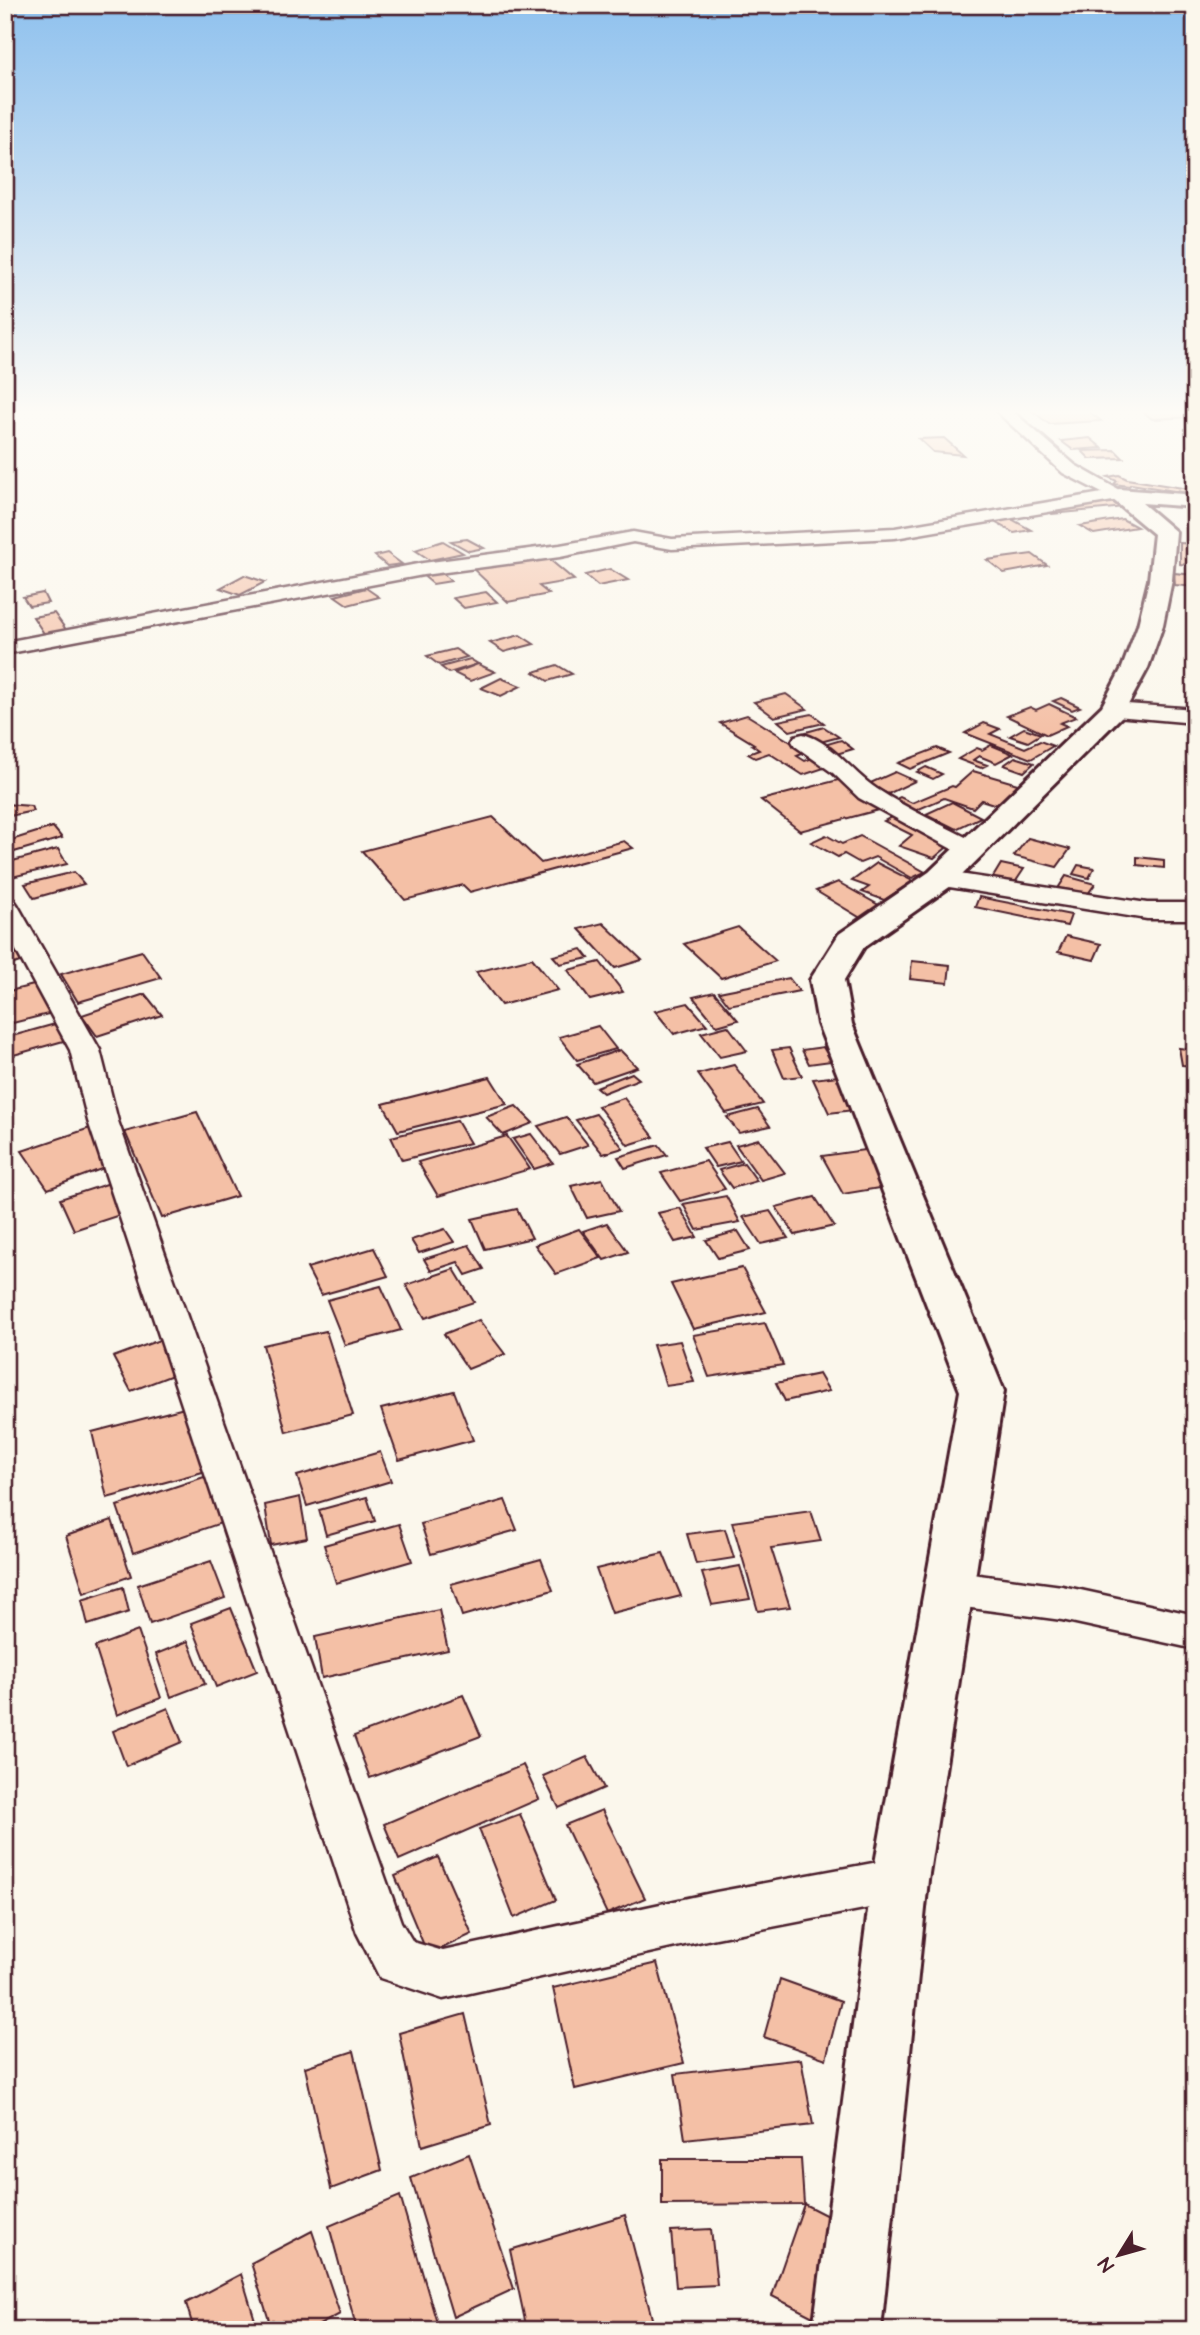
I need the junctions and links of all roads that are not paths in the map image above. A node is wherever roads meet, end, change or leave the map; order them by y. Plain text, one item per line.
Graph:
1 (984, 518) edge
2 (1148, 518) edge
3 (5, 648) edge
4 (1112, 710) junction
5 (1195, 716) edge
6 (803, 741) dead end
7 (970, 849) junction
8 (940, 879) junction
9 (5, 906) edge
10 (1195, 911) edge
11 (949, 1588) junction
12 (1195, 1632) edge
13 (900, 1880) junction
14 (847, 2330) edge

1 - 3 street
2 - 4 street
4 - 5 street
4 - 7 street
6 - 7 street
7 - 8 street
8 - 10 street
8 - 11 street
9 - 13 street
11 - 12 street
11 - 13 street
13 - 14 street

